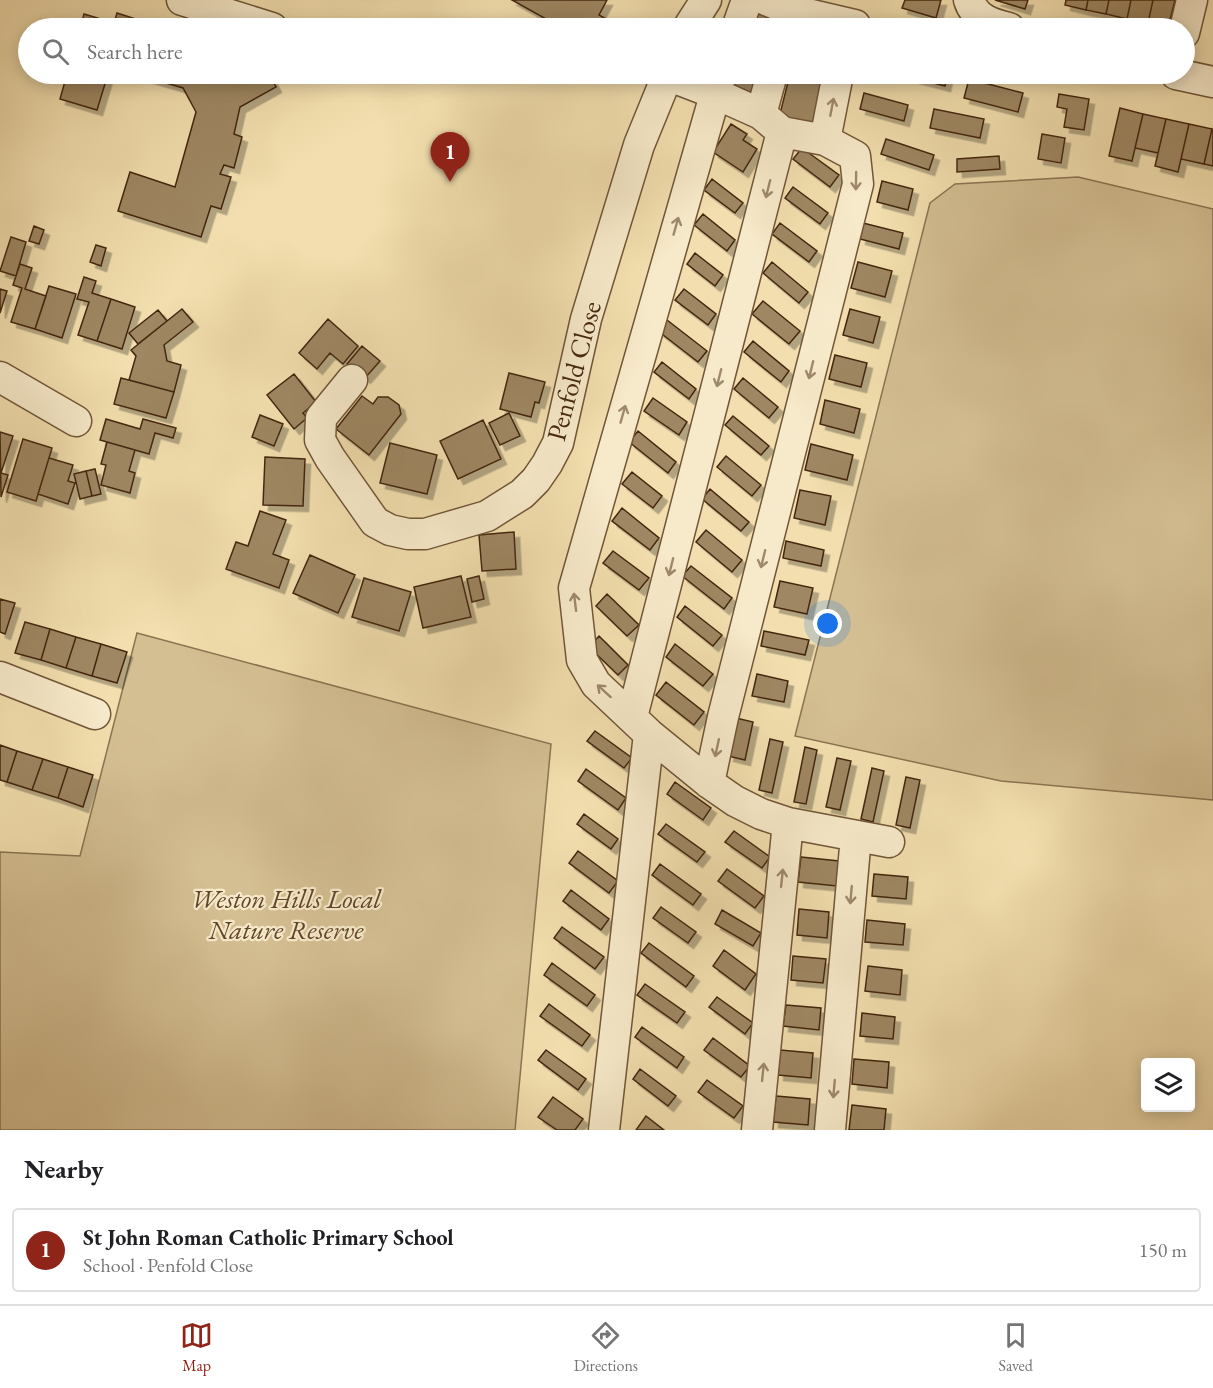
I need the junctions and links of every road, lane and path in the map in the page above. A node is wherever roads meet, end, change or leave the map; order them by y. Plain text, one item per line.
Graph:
1 (185, 0) edge
2 (706, 0) edge
3 (747, 0) edge
4 (969, 0) edge
5 (1192, 0) edge
6 (780, 13) edge
7 (241, 18) edge
8 (694, 18) edge
9 (740, 18) edge
10 (811, 18) edge
11 (982, 18) edge
12 (1188, 18) edge
13 (1195, 78) edge
14 (1213, 82) edge
15 (664, 84) edge
16 (717, 84) edge
17 (718, 84) edge
18 (772, 84) edge
19 (836, 84) edge
20 (772, 123) junction
21 (825, 140) junction
22 (0, 377) edge
23 (352, 380) dead end
24 (76, 421) dead end
25 (0, 677) edge
26 (95, 714) dead end
27 (641, 725) junction
28 (709, 783) junction
29 (788, 823) junction
30 (856, 836) junction
31 (890, 842) dead end
32 (604, 1130) edge
33 (757, 1130) edge
34 (830, 1130) edge

1 - 7 street
2 - 8 street
3 - 9 street
4 - 11 street
5 - 12 street
6 - 10 street
13 - 14 street
15 - 23 street, Penfold Close
27 -> 16 street
17 - 20 street
18 - 20 street
21 -> 19 street
20 - 21 street
20 -> 27 street
21 -> 28 street
22 - 24 street
25 - 26 street
27 - 28 street
27 - 32 street
28 - 29 street
29 - 30 street
33 -> 29 street
30 - 31 street
30 -> 34 street

